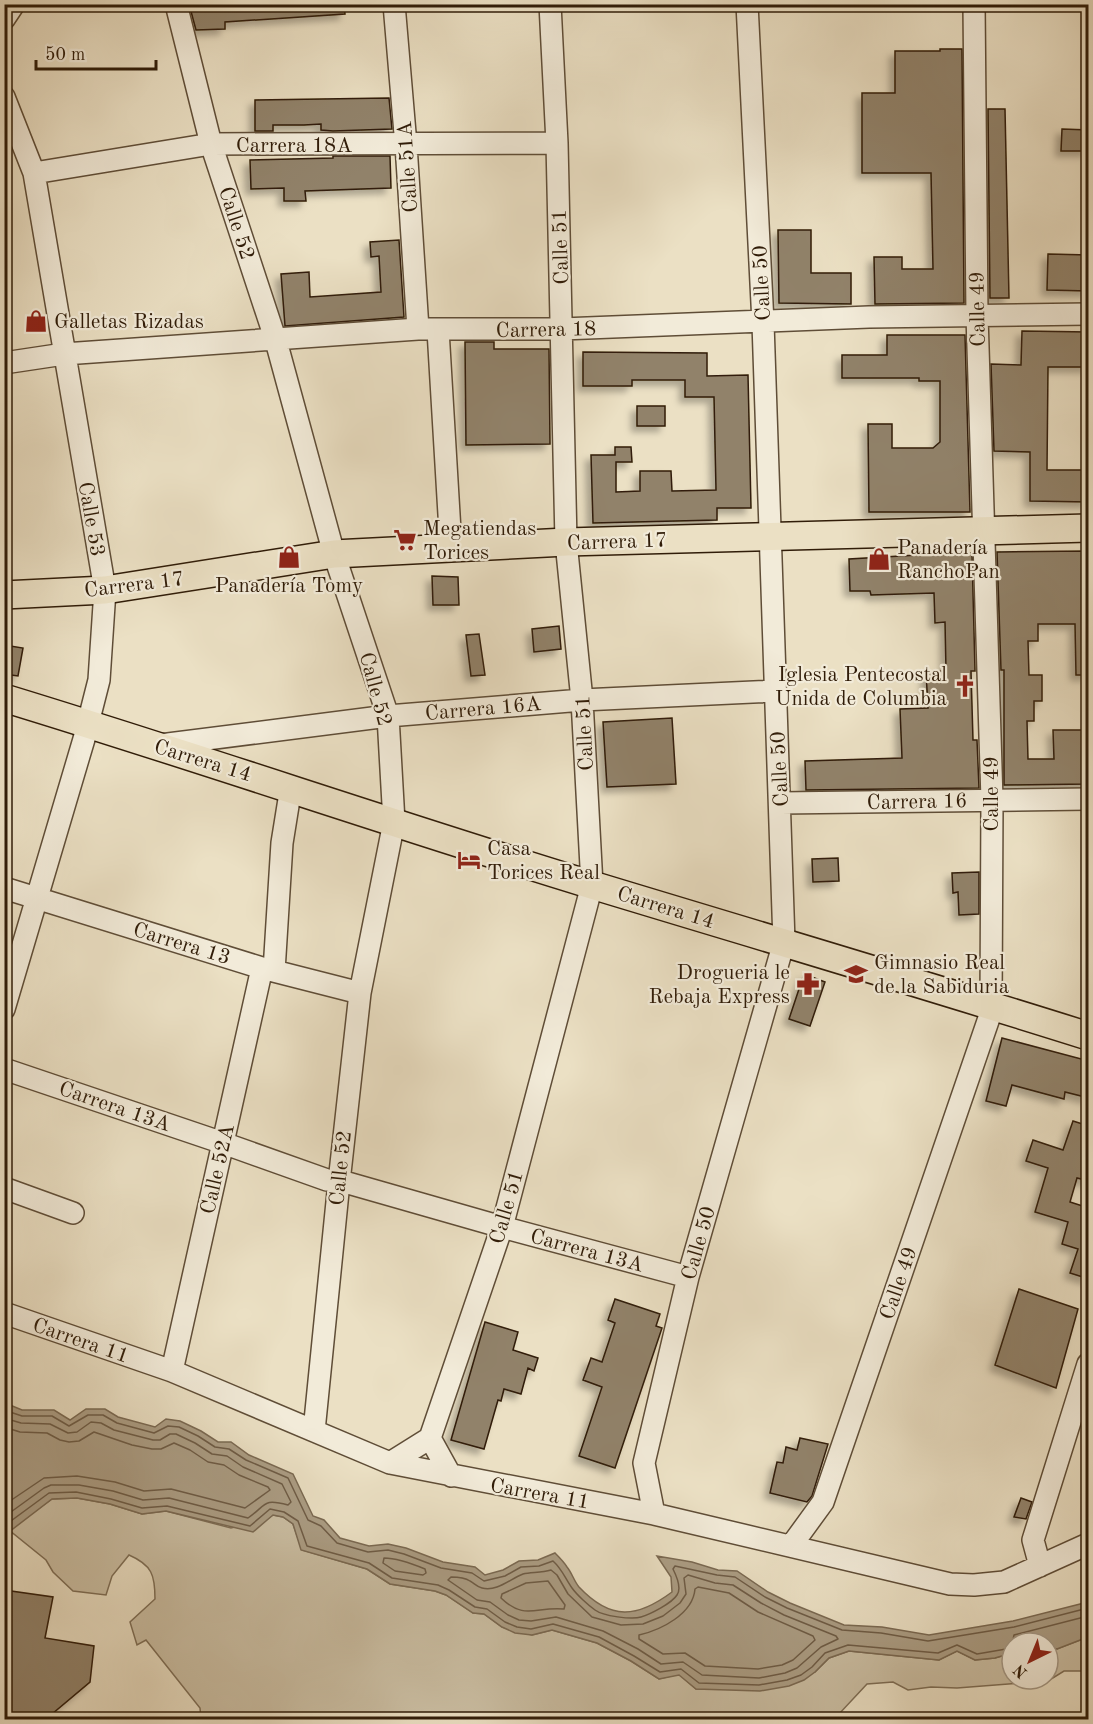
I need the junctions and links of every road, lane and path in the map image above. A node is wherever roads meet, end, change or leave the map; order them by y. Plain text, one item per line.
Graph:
1 (14, 4) edge
2 (176, 4) edge
3 (394, 4) edge
4 (550, 4) edge
5 (747, 4) edge
6 (974, 4) edge
7 (4, 20) edge
8 (4, 97) edge
9 (10, 129) edge
10 (557, 143) junction
11 (212, 144) junction
12 (406, 145) junction
13 (34, 173) junction
14 (1089, 314) edge
15 (977, 315) junction
16 (763, 323) junction
17 (562, 329) junction
18 (428, 330) junction
19 (276, 341) junction
20 (64, 354) junction
21 (4, 363) edge
22 (1089, 528) edge
23 (984, 531) junction
24 (769, 536) junction
25 (566, 542) junction
26 (451, 548) junction
27 (334, 554) junction
28 (105, 590) junction
29 (4, 595) edge
30 (775, 691) junction
31 (4, 698) edge
32 (582, 700) junction
33 (388, 716) junction
34 (88, 724) junction
35 (156, 746) junction
36 (291, 787) junction
37 (1089, 798) edge
38 (992, 800) junction
39 (781, 803) junction
40 (394, 822) junction
41 (592, 885) junction
42 (4, 888) edge
43 (37, 897) junction
44 (784, 942) junction
45 (268, 969) junction
46 (360, 993) junction
47 (991, 1005) junction
48 (4, 1009) edge
49 (1089, 1036) edge
50 (5, 1070) edge
51 (223, 1143) junction
52 (327, 1180) dead end
53 (348, 1183) dead end
54 (4, 1188) edge
55 (73, 1213) dead end
56 (502, 1227) junction
57 (688, 1277) junction
58 (4, 1313) edge
59 (1089, 1364) edge
60 (172, 1371) junction
61 (314, 1431) junction
62 (430, 1438) junction
63 (390, 1463) junction
64 (451, 1476) junction
65 (654, 1514) junction
66 (1089, 1544) edge
67 (791, 1546) junction
68 (1040, 1566) junction

1 - 7 street
2 - 11 street, Calle 52
3 - 12 street, Calle 51A
4 - 10 street, Calle 51
5 - 16 street, Calle 50
6 - 15 street, Calle 49
8 - 9 street, Calle 53
9 - 13 street, Calle 53
10 - 12 street, Carrera 18A
10 - 17 street, Calle 51
11 - 12 street, Carrera 18A
11 - 13 street, Carrera 18A
11 - 19 street, Calle 52
12 - 18 street, Calle 51A
13 - 20 street, Calle 53
14 - 15 street, Carrera 18
15 - 16 street, Carrera 18
15 - 23 street, Calle 49
16 - 17 street, Carrera 18
16 - 24 street, Calle 50
17 - 18 street, Carrera 18
17 - 25 street, Calle 51
18 - 19 street, Carrera 18
18 - 26 street, Calle 51A
19 - 20 street, Carrera 18
19 - 27 street, Calle 52
20 - 21 street, Carrera 18
20 - 28 street, Calle 53
22 - 23 main road, Carrera 17
23 - 24 main road, Carrera 17
23 - 38 street, Calle 49
24 - 25 main road, Carrera 17
24 - 30 street, Calle 50
25 - 26 main road, Carrera 17
25 - 32 street, Calle 51
26 - 27 main road, Carrera 17
27 - 28 main road, Carrera 17
27 - 33 street, Calle 52
28 - 29 main road, Carrera 17
28 - 34 street, Calle 53
30 - 32 street, Carrera 16A
30 - 39 street, Calle 50
31 - 34 main road, Carrera 14
32 - 33 street, Carrera 16A
32 - 41 street, Calle 51
33 - 35 street, Carrera 16A
33 - 40 street, Calle 52
34 - 35 main road, Carrera 14
34 - 43 street, Calle 53
35 - 36 main road, Carrera 14
36 - 40 main road, Carrera 14
36 - 45 street, Calle 52A
37 - 38 street, Carrera 16
38 - 39 street, Carrera 16
38 - 47 street, Calle 49
39 - 44 street, Calle 50
40 - 41 main road, Carrera 14
40 - 46 street, Calle 52
41 - 44 main road, Carrera 14
41 - 56 street, Calle 51
42 - 43 street, Carrera 13
43 - 45 street, Carrera 13
43 - 48 street, Calle 53
44 - 47 main road, Carrera 14
44 - 57 street, Calle 50
45 - 46 street, Carrera 13
45 - 51 street, Calle 52A
46 - 61 street, Calle 52
47 - 49 main road, Carrera 14
47 - 67 street, Calle 49
50 - 51 street, Carrera 13A
51 - 52 street, Carrera 13A
51 - 60 street, Calle 52A
53 - 56 street, Carrera 13A
54 - 55 street
56 - 57 street, Carrera 13A
56 - 62 street, Calle 51
57 - 65 street, Calle 50
58 - 60 street, Carrera 11
59 - 68 street
60 - 61 street, Carrera 11
61 - 63 street, Carrera 11
62 - 63 street
62 - 64 street
63 - 64 street, Carrera 11
64 - 65 street, Carrera 11
65 - 67 street, Carrera 11
66 - 68 street, Carrera 11
67 - 68 street, Carrera 11

